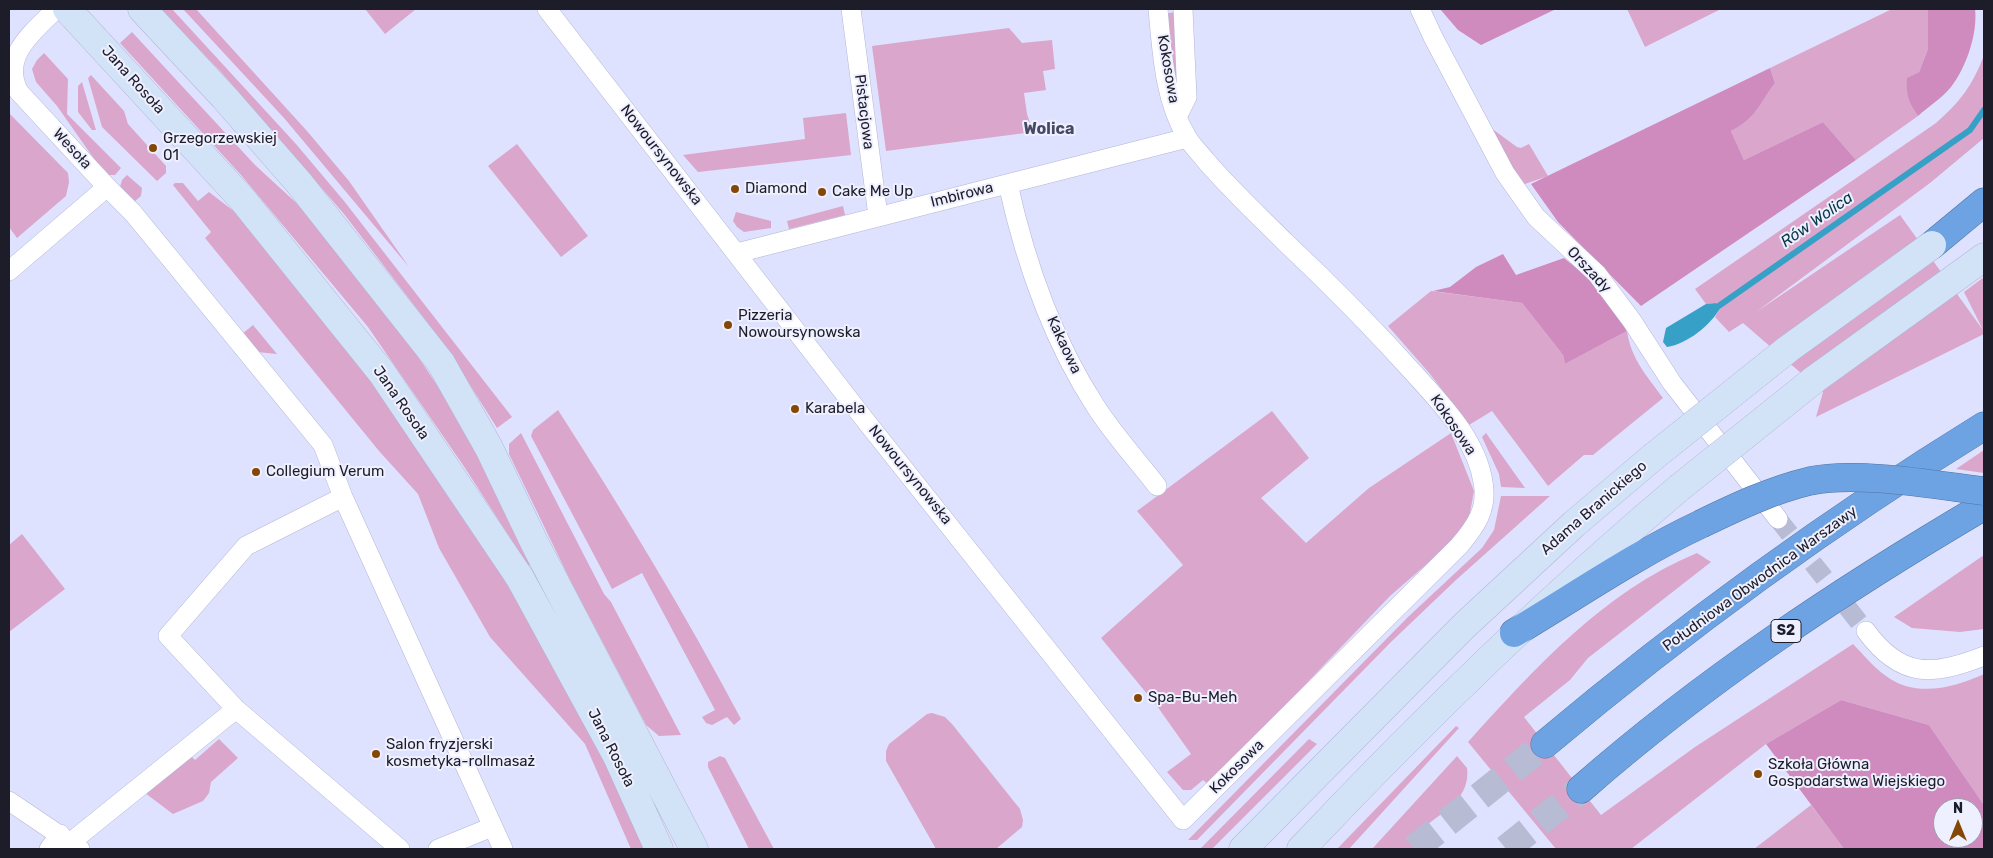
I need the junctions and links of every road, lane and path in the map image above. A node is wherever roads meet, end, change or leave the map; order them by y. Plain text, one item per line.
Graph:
1 (56, 9) edge
2 (67, 9) edge
3 (142, 9) edge
4 (548, 9) edge
5 (850, 9) edge
6 (1158, 9) edge
7 (1182, 9) edge
8 (1420, 9) edge
9 (1177, 117) junction
10 (1187, 138) junction
11 (1008, 184) junction
12 (107, 187) junction
13 (1984, 202) edge
14 (1984, 212) edge
15 (878, 216) junction
16 (1932, 245) junction
17 (737, 253) junction
18 (1984, 257) edge
19 (9, 271) edge
20 (1984, 426) edge
21 (1157, 486) dead end
22 (1984, 491) edge
23 (343, 497) junction
24 (1984, 506) edge
25 (1778, 519) tunnel mouth
26 (1866, 631) tunnel mouth
27 (1514, 633) junction
28 (1984, 656) edge
29 (236, 709) junction
30 (1545, 744) tunnel mouth
31 (1581, 790) tunnel mouth
32 (9, 801) edge
33 (1183, 820) joint
34 (492, 826) junction
35 (65, 844) edge
36 (400, 849) edge
37 (438, 849) edge
38 (503, 849) edge
39 (659, 849) edge
40 (694, 849) edge
41 (1243, 849) edge
42 (1301, 849) edge

1 - 12 street, Wesoła
2 - 39 main road, Jana Rosoła
3 - 40 main road, Jana Rosoła
4 - 17 street, Nowoursynowska
5 - 15 street, Pistacjowa
6 - 9 street, Kokosowa
7 - 9 street
8 - 25 street, Orszady
9 - 10 street, Kokosowa
10 - 11 street, Imbirowa
10 - 33 street, Kokosowa
11 - 15 street, Imbirowa
11 - 21 street, Kakaowa
12 - 19 street
12 - 23 street, Wesoła
13 - 16 highway
14 - 16 main road, Adama Branickiego
15 - 17 street, Imbirowa
16 - 41 main road, Adama Branickiego, bridge
17 - 33 street, Nowoursynowska
18 - 27 main road, bridge
20 - 30 highway, Południowa Obwodnica Warszawy
22 - 27 highway, bridge
23 - 29 street
23 - 34 street, Wesoła
24 - 31 highway, S2
26 - 28 street
27 - 42 main road
29 - 35 street
29 - 36 street
32 - 35 street
34 - 37 street
34 - 38 street, Wesoła

